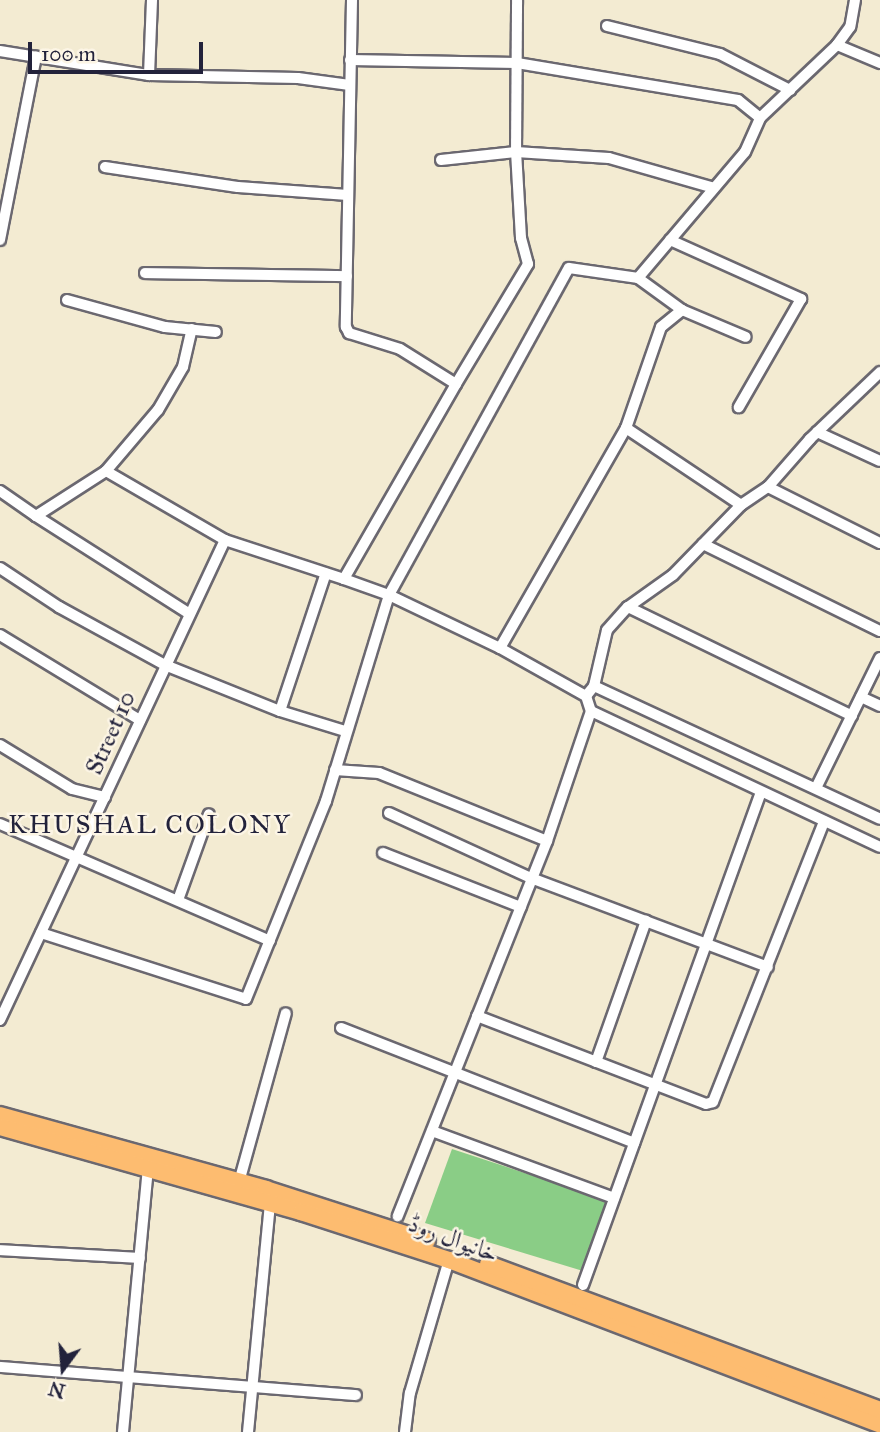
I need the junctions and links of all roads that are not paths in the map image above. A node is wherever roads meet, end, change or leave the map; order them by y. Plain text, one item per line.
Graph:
1 (152, 0) edge
2 (352, 0) edge
3 (517, 0) edge
4 (855, 0) edge
5 (607, 26) dead end
6 (837, 46) junction
7 (0, 51) edge
8 (36, 57) junction
9 (350, 60) junction
10 (517, 63) junction
11 (880, 64) edge
12 (149, 75) junction
13 (350, 85) junction
14 (790, 90) junction
15 (760, 118) junction
16 (516, 152) junction
17 (440, 160) dead end
18 (105, 167) dead end
19 (714, 188) junction
20 (348, 195) junction
21 (4, 201) edge
22 (0, 240) edge
23 (670, 240) junction
24 (145, 272) dead end
25 (347, 276) junction
26 (638, 278) junction
27 (67, 300) dead end
28 (682, 310) junction
29 (192, 330) junction
30 (216, 332) dead end
31 (746, 337) dead end
32 (878, 377) edge
33 (456, 384) junction
34 (740, 407) dead end
35 (626, 428) junction
36 (817, 432) junction
37 (880, 461) edge
38 (106, 471) junction
39 (768, 487) junction
40 (0, 491) edge
41 (741, 505) junction
42 (36, 516) junction
43 (225, 540) junction
44 (880, 542) edge
45 (703, 544) junction
46 (0, 568) edge
47 (326, 573) junction
48 (344, 579) junction
49 (389, 595) junction
50 (628, 607) junction
51 (188, 613) junction
52 (880, 631) edge
53 (0, 635) edge
54 (499, 648) junction
55 (880, 657) edge
56 (165, 665) junction
57 (594, 686) junction
58 (586, 696) junction
59 (861, 697) junction
60 (880, 706) edge
61 (591, 710) junction
62 (280, 711) junction
63 (852, 716) junction
64 (140, 720) junction
65 (345, 731) junction
66 (0, 745) edge
67 (335, 770) junction
68 (816, 788) junction
69 (761, 792) junction
70 (105, 797) junction
71 (389, 813) dead end
72 (209, 814) dead end
73 (880, 819) edge
74 (824, 821) junction
75 (0, 824) edge
76 (547, 841) junction
77 (880, 847) edge
78 (383, 853) dead end
79 (76, 858) junction
80 (531, 878) junction
81 (178, 900) junction
82 (521, 907) junction
83 (646, 921) junction
84 (41, 933) junction
85 (270, 940) junction
86 (706, 944) junction
87 (768, 967) junction
88 (286, 1013) dead end
89 (477, 1016) junction
90 (0, 1020) edge
91 (341, 1028) dead end
92 (596, 1062) junction
93 (455, 1072) junction
94 (655, 1084) junction
95 (0, 1115) edge
96 (0, 1127) edge
97 (432, 1131) junction
98 (634, 1143) junction
99 (148, 1169) junction
100 (239, 1182) junction
101 (614, 1199) junction
102 (270, 1203) junction
103 (398, 1216) dead end
104 (0, 1250) edge
105 (139, 1258) junction
106 (449, 1260) junction
107 (583, 1285) dead end
108 (0, 1367) edge
109 (128, 1377) junction
110 (252, 1387) junction
111 (356, 1395) dead end
112 (880, 1410) edge
113 (880, 1425) edge
114 (123, 1432) edge
115 (248, 1432) edge
116 (405, 1432) edge

1 - 12 street
2 - 9 street
3 - 10 street
4 - 6 street
5 - 14 street
6 - 11 street
6 - 14 street
7 - 8 street
8 - 12 street
8 - 21 street
9 - 10 street
9 - 13 street
10 - 15 street
10 - 16 street
12 - 13 street
13 - 20 street
14 - 15 street
15 - 19 street
16 - 17 street
16 - 19 street
16 - 33 street
18 - 20 street
19 - 23 street
20 - 25 street
21 - 22 street
23 - 26 street
23 - 34 street
24 - 25 street
25 - 33 street
26 - 28 street
26 - 49 street
27 - 29 street
28 - 31 street
28 - 35 street
29 - 30 street
29 - 38 street
32 - 36 street
33 - 48 street
35 - 41 street
35 - 54 street
36 - 37 street
36 - 39 street
38 - 42 street
38 - 43 street
39 - 41 street
39 - 44 street
40 - 42 street
41 - 45 street
42 - 51 street
43 - 47 street
43 - 51 street, Street 10
45 - 50 street
45 - 52 street
46 - 56 street
47 - 48 street
47 - 62 street
48 - 49 street
49 - 54 street
49 - 65 street
50 - 57 street
50 - 63 street
51 - 56 street, Street 10
53 - 64 street
54 - 58 street
55 - 59 street
56 - 62 street
56 - 64 street, Street 10
57 - 58 street
57 - 68 street
58 - 61 street
59 - 60 street
59 - 63 street
61 - 69 street
61 - 76 street
62 - 65 street
63 - 68 street
64 - 70 street, Street 10
65 - 67 street
66 - 70 street
67 - 76 street
67 - 85 street
68 - 73 street
69 - 74 street
69 - 86 street
70 - 79 street, Street 10
71 - 80 street
72 - 81 street
74 - 77 street
74 - 87 street
75 - 79 street
76 - 80 street
78 - 82 street
79 - 81 street
79 - 84 street, Street 10
80 - 82 street
80 - 83 street
81 - 85 street
82 - 89 street
83 - 86 street
83 - 92 street
84 - 85 street
84 - 90 street, Street 10
86 - 87 street
86 - 94 street
87 - 94 street
88 - 100 street
89 - 92 street
89 - 93 street
91 - 93 street
92 - 94 street
93 - 97 street
93 - 98 street
94 - 98 street
95 - 100 main road, خانیوال روڈ
96 - 99 main road, خانیوال روڈ
97 - 101 street
97 - 103 street
98 - 101 street
99 - 102 main road, خانیوال روڈ
99 - 105 street
100 - 112 main road, خانیوال روڈ
101 - 107 street
102 - 106 main road, خانیوال روڈ
102 - 110 street
104 - 105 street
105 - 109 street
106 - 113 main road, خانیوال روڈ
106 - 116 street
108 - 109 street
109 - 110 street
109 - 114 street
110 - 111 street
110 - 115 street

